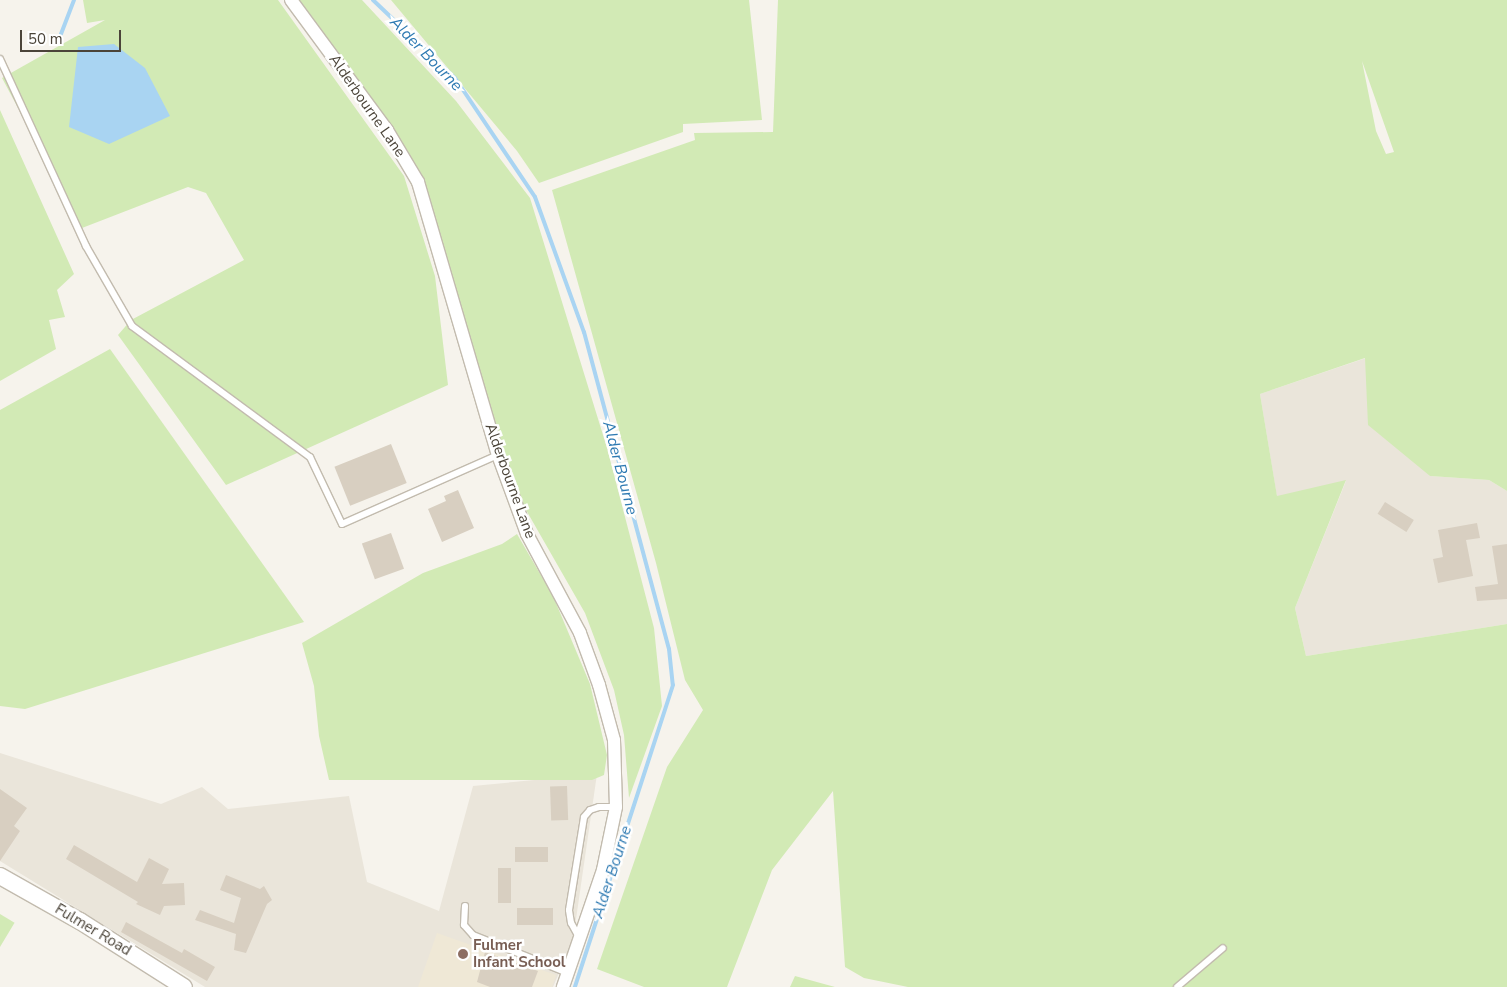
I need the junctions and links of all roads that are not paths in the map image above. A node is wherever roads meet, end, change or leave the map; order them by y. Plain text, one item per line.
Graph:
1 (291, 0) edge
2 (0, 59) edge
3 (498, 455) junction
4 (616, 806) junction
5 (0, 876) edge
6 (464, 906) dead end
7 (580, 939) junction
8 (1223, 948) dead end
9 (568, 973) junction
10 (184, 987) edge
11 (563, 987) edge
12 (1177, 987) edge

1 - 3 street, Alderbourne Lane
2 - 3 lane
3 - 4 street, Alderbourne Lane
4 - 7 street, Alderbourne Lane
4 - 7 lane
5 - 10 street, Fulmer Road
6 - 9 lane
7 - 9 street, Alderbourne Lane
8 - 12 lane
9 - 11 street, Alderbourne Lane

